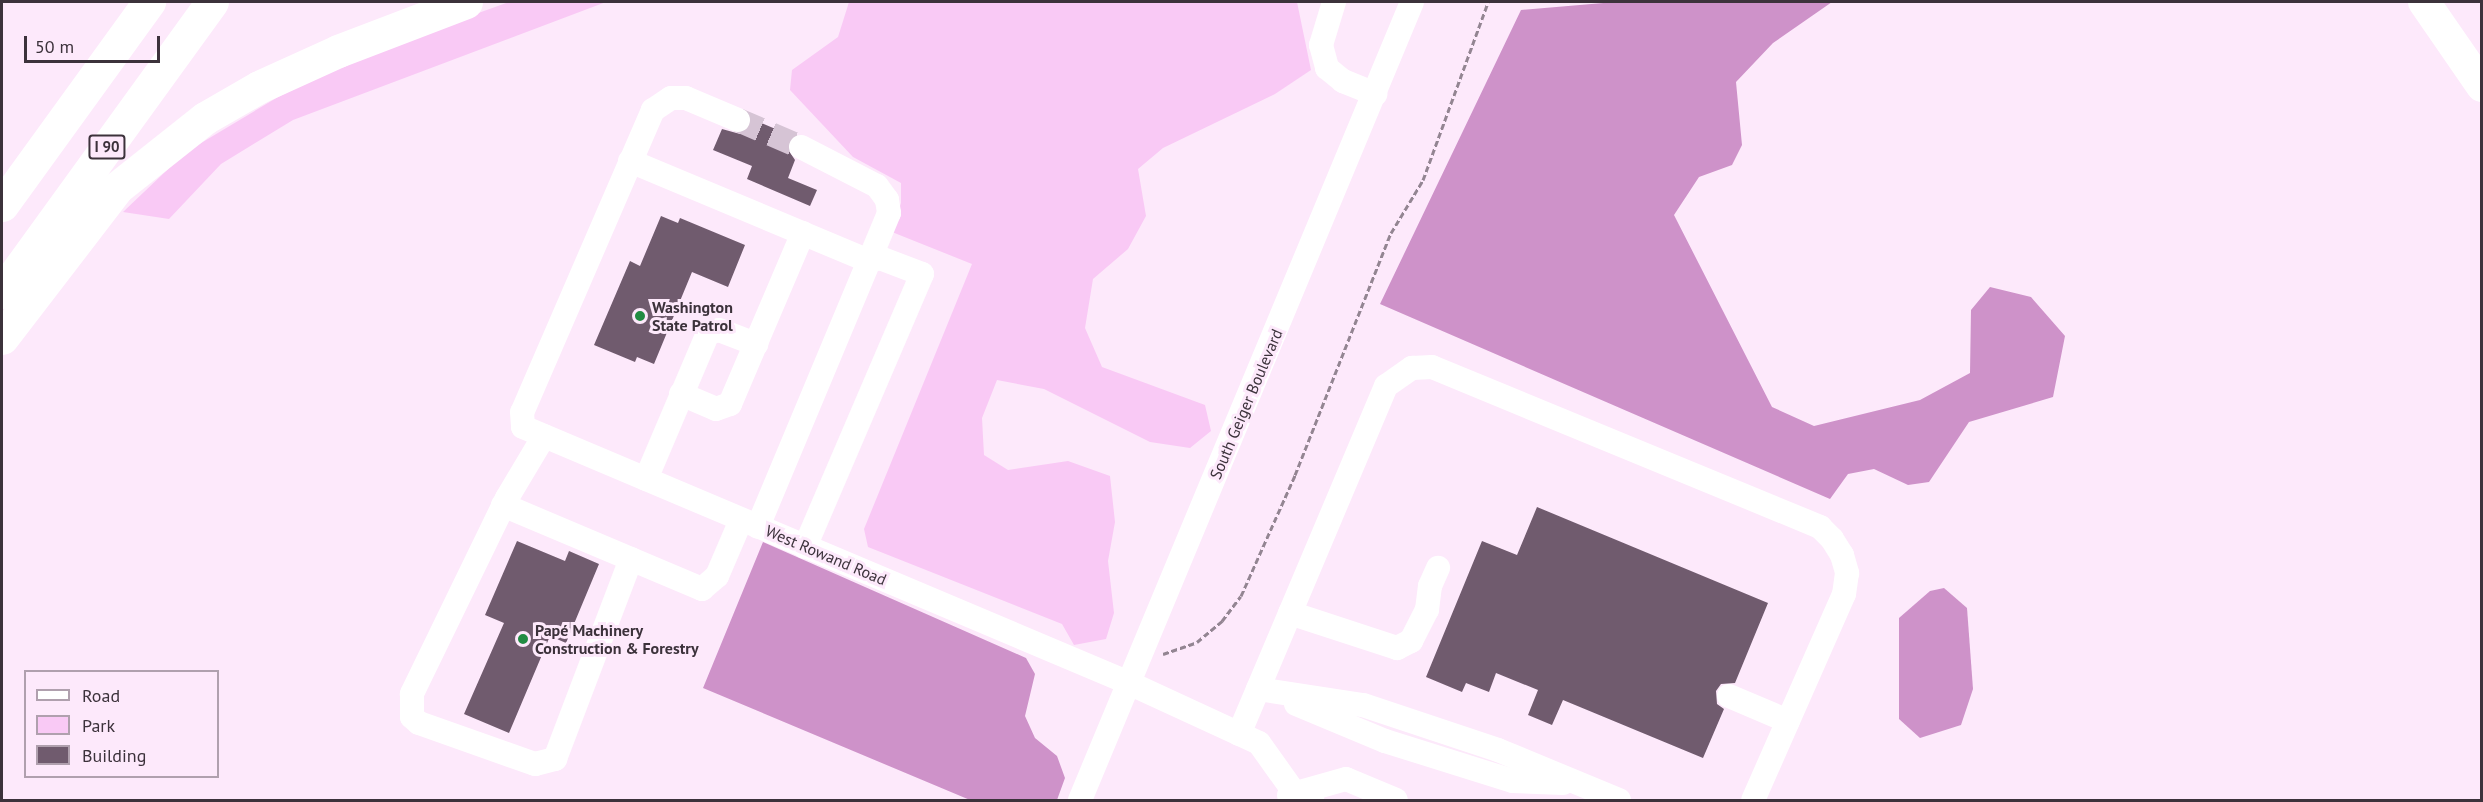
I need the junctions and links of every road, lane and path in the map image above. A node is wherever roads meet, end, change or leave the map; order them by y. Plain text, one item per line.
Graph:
1 (123, 2) edge
2 (149, 2) edge
3 (212, 2) edge
4 (466, 2) edge
5 (1334, 2) edge
6 (1488, 2) edge
7 (2424, 2) edge
8 (1414, 3) edge
9 (2481, 86) edge
10 (1376, 94) junction
11 (66, 117) junction
12 (738, 120) tunnel mouth
13 (801, 147) tunnel mouth
14 (634, 151) junction
15 (2, 205) edge
16 (803, 234) junction
17 (869, 261) junction
18 (2, 292) edge
19 (2, 338) edge
20 (756, 344) junction
21 (681, 394) junction
22 (534, 432) junction
23 (646, 479) junction
24 (503, 505) junction
25 (750, 523) junction
26 (805, 547) junction
27 (631, 559) junction
28 (1438, 568) dead end
29 (1290, 613) junction
30 (1133, 674) junction
31 (1258, 688) junction
32 (1729, 696) dead end
33 (1788, 721) junction
34 (1239, 734) junction
35 (1295, 798) edge
36 (1080, 801) edge
37 (1396, 801) edge
38 (1619, 801) edge
39 (1753, 801) edge

1 - 11 highway
2 - 11 highway
3 - 18 highway, I 90
4 - 19 highway
5 - 10 street
6 - 30 path
7 - 9 main road
8 - 10 street, South Geiger Boulevard
10 - 30 street, South Geiger Boulevard
11 - 15 highway
12 - 14 street
13 - 17 street
14 - 16 street
14 - 22 street
16 - 17 street
16 - 20 street
17 - 25 street
17 - 26 street
20 - 21 street
20 - 21 street
21 - 23 street
22 - 23 street, West Rowand Road
22 - 24 street
23 - 25 street, West Rowand Road
24 - 27 street
24 - 27 street
25 - 26 street, West Rowand Road
25 - 27 street
26 - 30 street, West Rowand Road
28 - 29 street
29 - 31 street
29 - 33 street
30 - 34 street, West Rowand Road
30 - 36 street, South Geiger Boulevard
31 - 34 street
31 - 38 street
32 - 33 street
33 - 39 street
34 - 35 street, West Rowand Road
35 - 37 street

